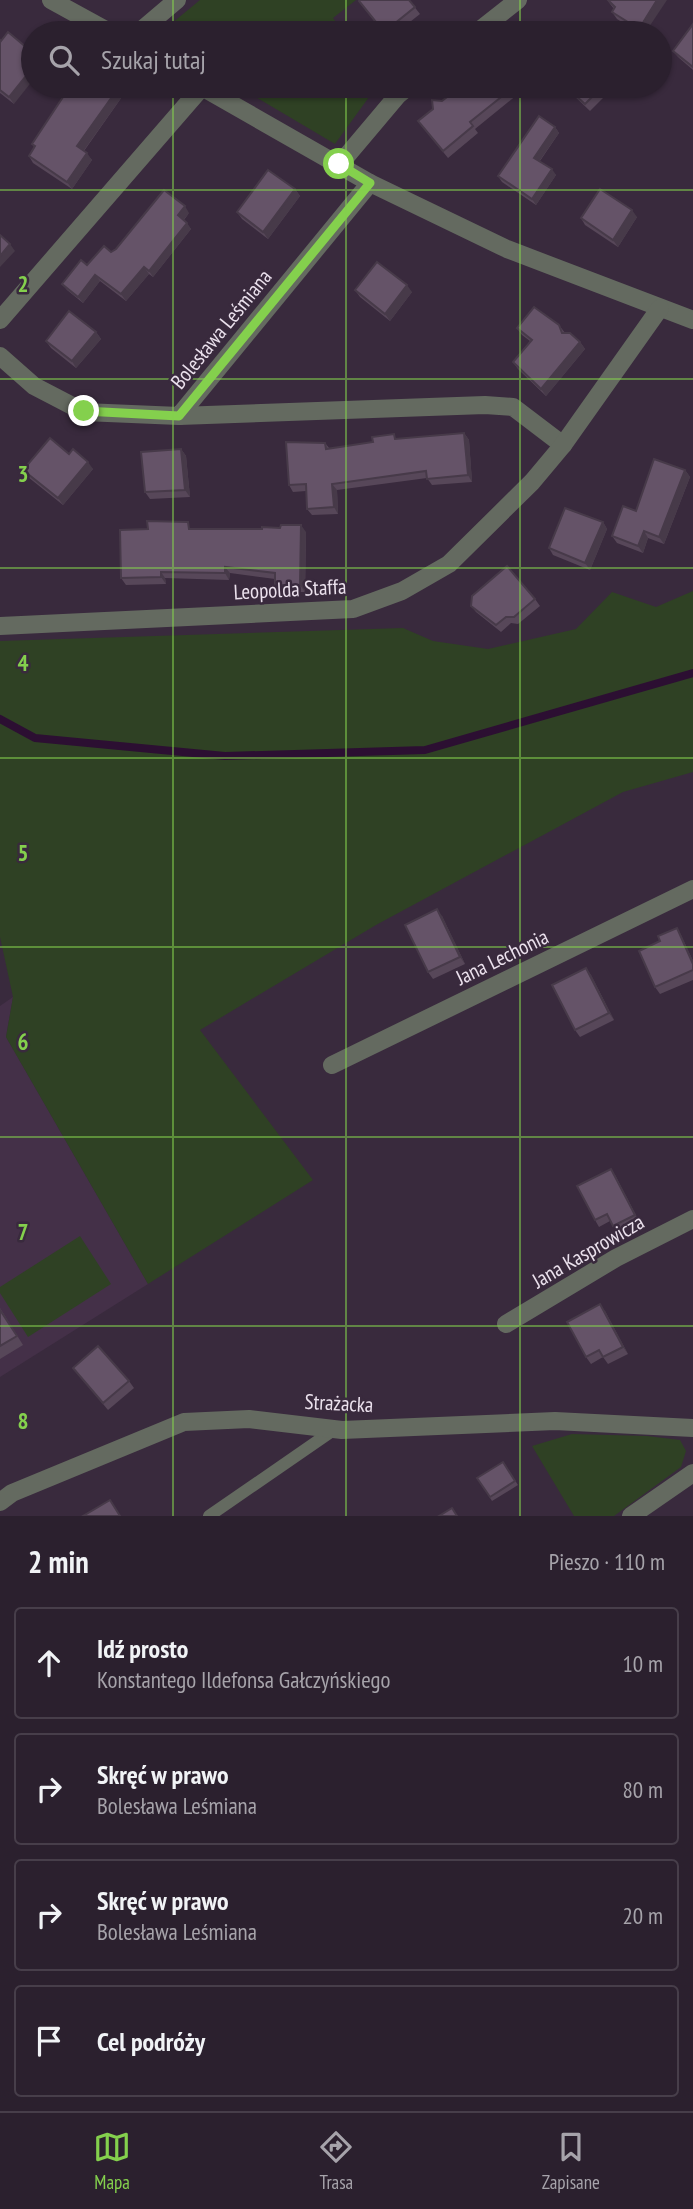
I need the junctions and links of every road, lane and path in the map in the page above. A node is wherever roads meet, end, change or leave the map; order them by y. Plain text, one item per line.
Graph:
1 (51, 0) edge
2 (177, 0) edge
3 (518, 0) edge
4 (89, 21) edge
5 (152, 21) edge
6 (491, 21) edge
7 (191, 98) edge
8 (222, 98) edge
9 (398, 98) edge
10 (339, 164) junction
11 (370, 183) junction
12 (660, 309) junction
13 (0, 320) edge
14 (693, 320) edge
15 (0, 356) edge
16 (179, 416) junction
17 (563, 445) junction
18 (0, 626) edge
19 (693, 889) edge
20 (332, 1065) dead end
21 (693, 1219) edge
22 (506, 1324) dead end
23 (693, 1428) edge
24 (335, 1429) junction
25 (693, 1473) edge
26 (0, 1502) edge
27 (209, 1516) edge
28 (631, 1516) edge

1 - 4 street
2 - 5 street
3 - 6 street
7 - 13 street
8 - 10 street
9 - 10 street
10 - 11 street
11 - 12 street
11 - 16 street, Bolesława Leśmiana
12 - 14 street
12 - 17 street, Leopolda Staffa
15 - 16 street, Bolesława Leśmiana
16 - 17 street
17 - 18 street, Leopolda Staffa
19 - 20 street, Jana Lechonia
21 - 22 street, Jana Kasprowicza
23 - 24 street, Strażacka
24 - 26 street, Strażacka
24 - 27 lane
25 - 28 street

